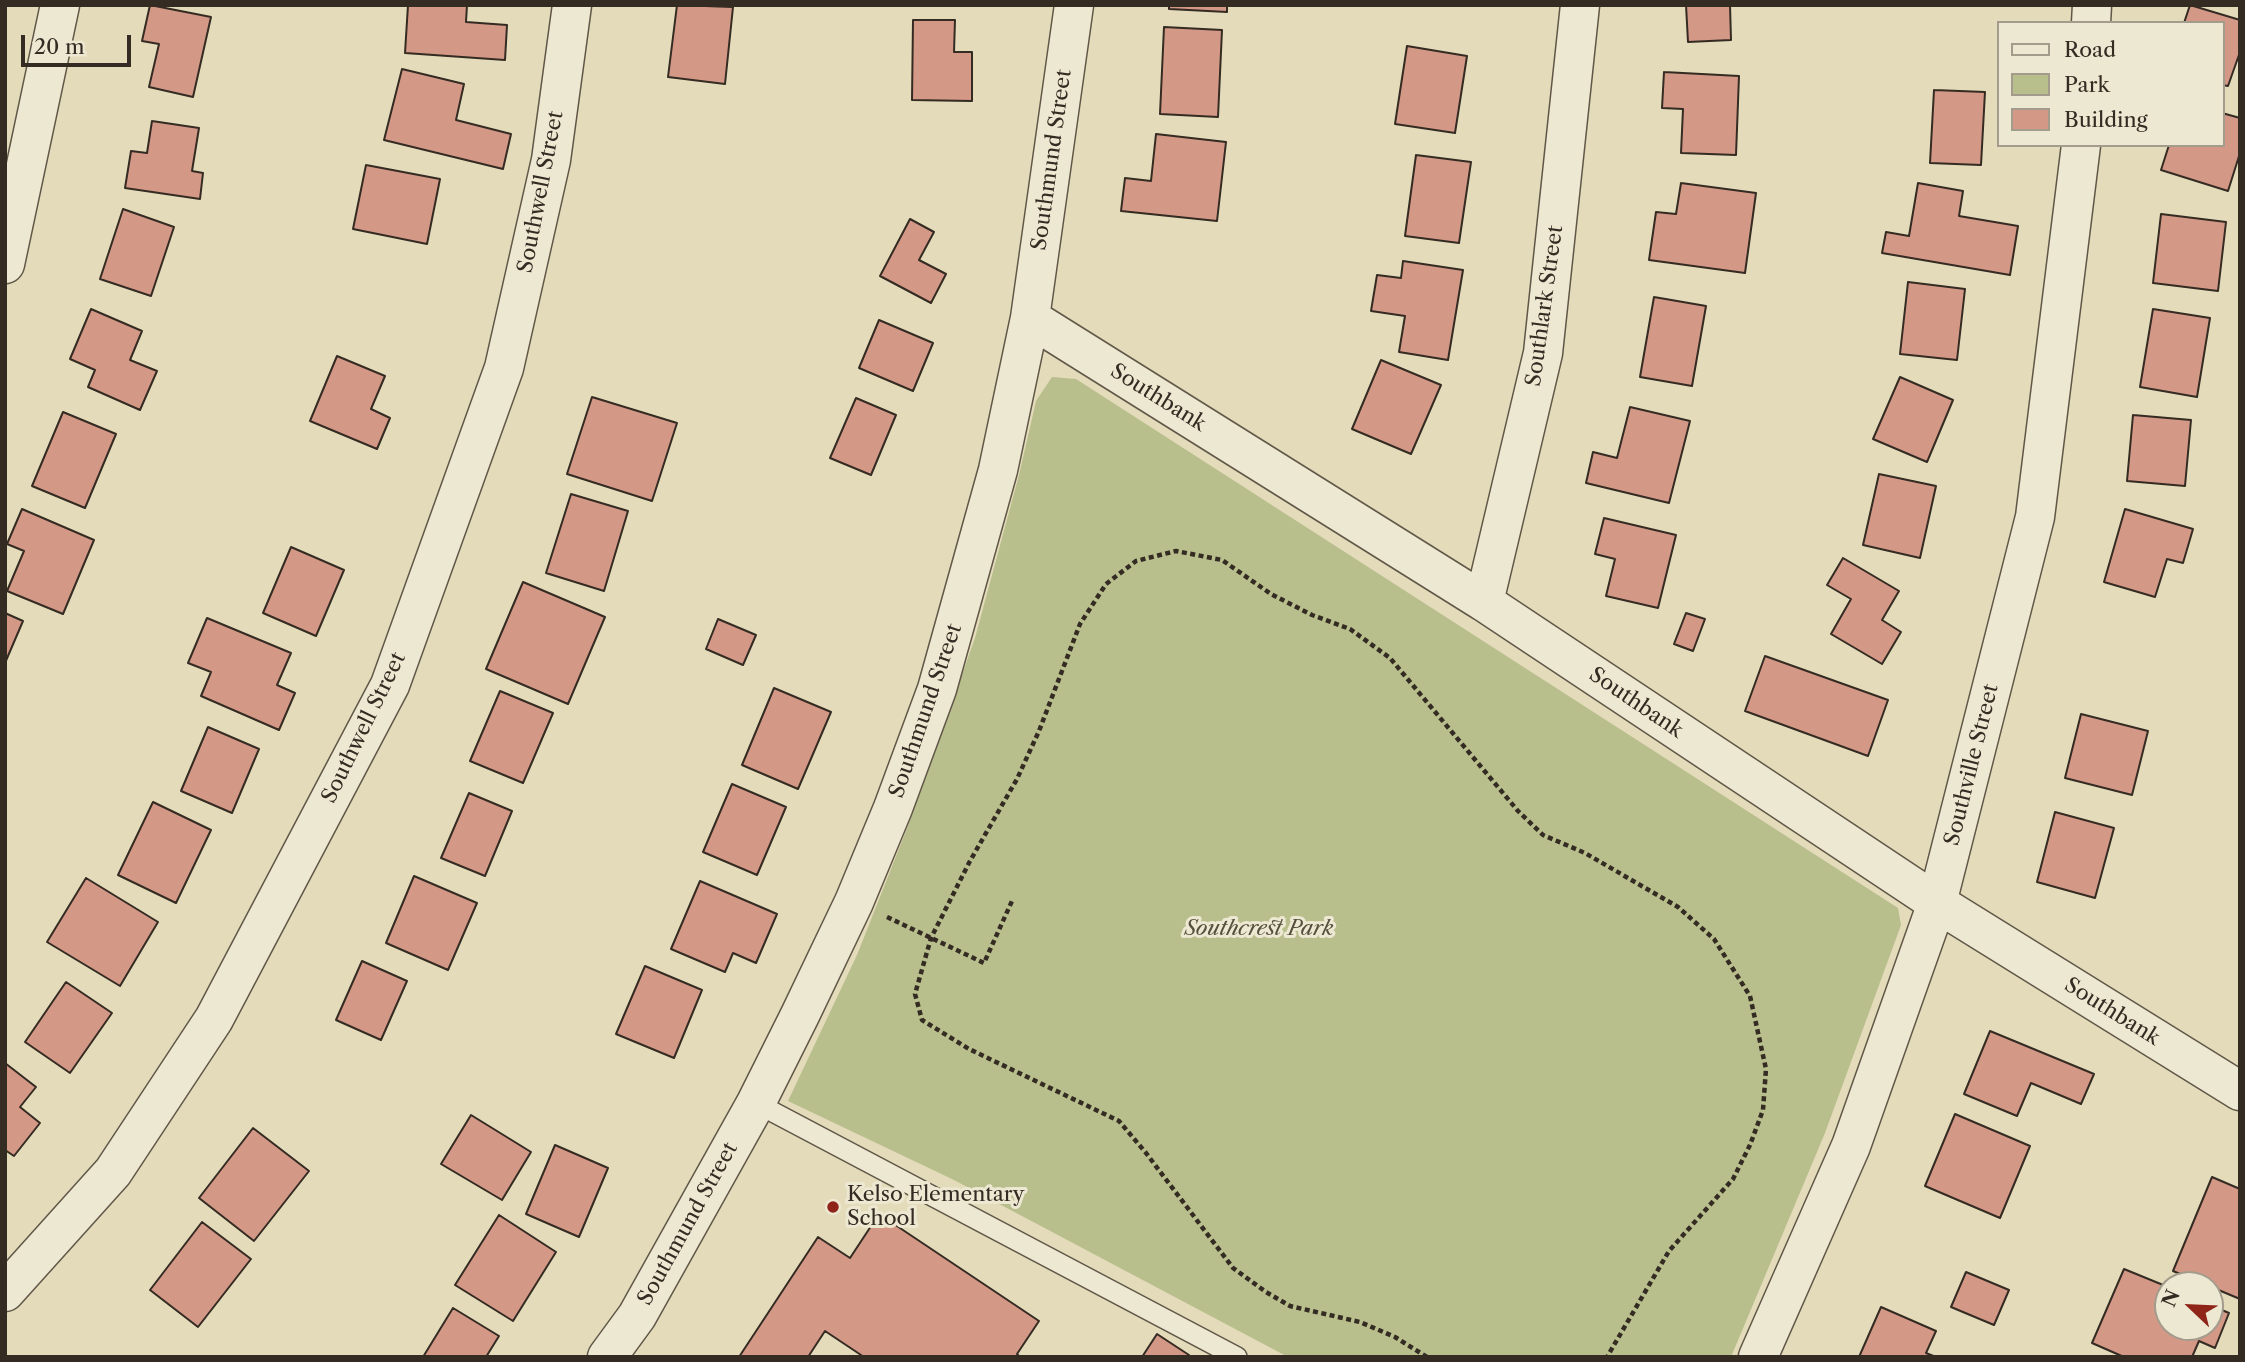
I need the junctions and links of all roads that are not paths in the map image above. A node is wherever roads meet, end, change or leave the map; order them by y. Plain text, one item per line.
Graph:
1 (60, 5) edge
2 (572, 5) edge
3 (1074, 5) edge
4 (1580, 5) edge
5 (2081, 147) edge
6 (5, 264) edge
7 (1030, 318) junction
8 (1484, 602) junction
9 (1937, 903) junction
10 (2240, 1091) edge
11 (757, 1103) junction
12 (5, 1292) edge
13 (607, 1357) edge
14 (1237, 1357) edge
15 (1758, 1357) edge

1 - 6 street
2 - 12 street, Southwell Street
3 - 7 street, Southmund Street
4 - 8 street, Southlark Street
5 - 9 street, Southville Street
7 - 8 street, Southbank
7 - 11 street, Southmund Street
8 - 9 street, Southbank
9 - 10 street, Southbank
9 - 15 street, Southville Street
11 - 13 street, Southmund Street
11 - 14 lane

